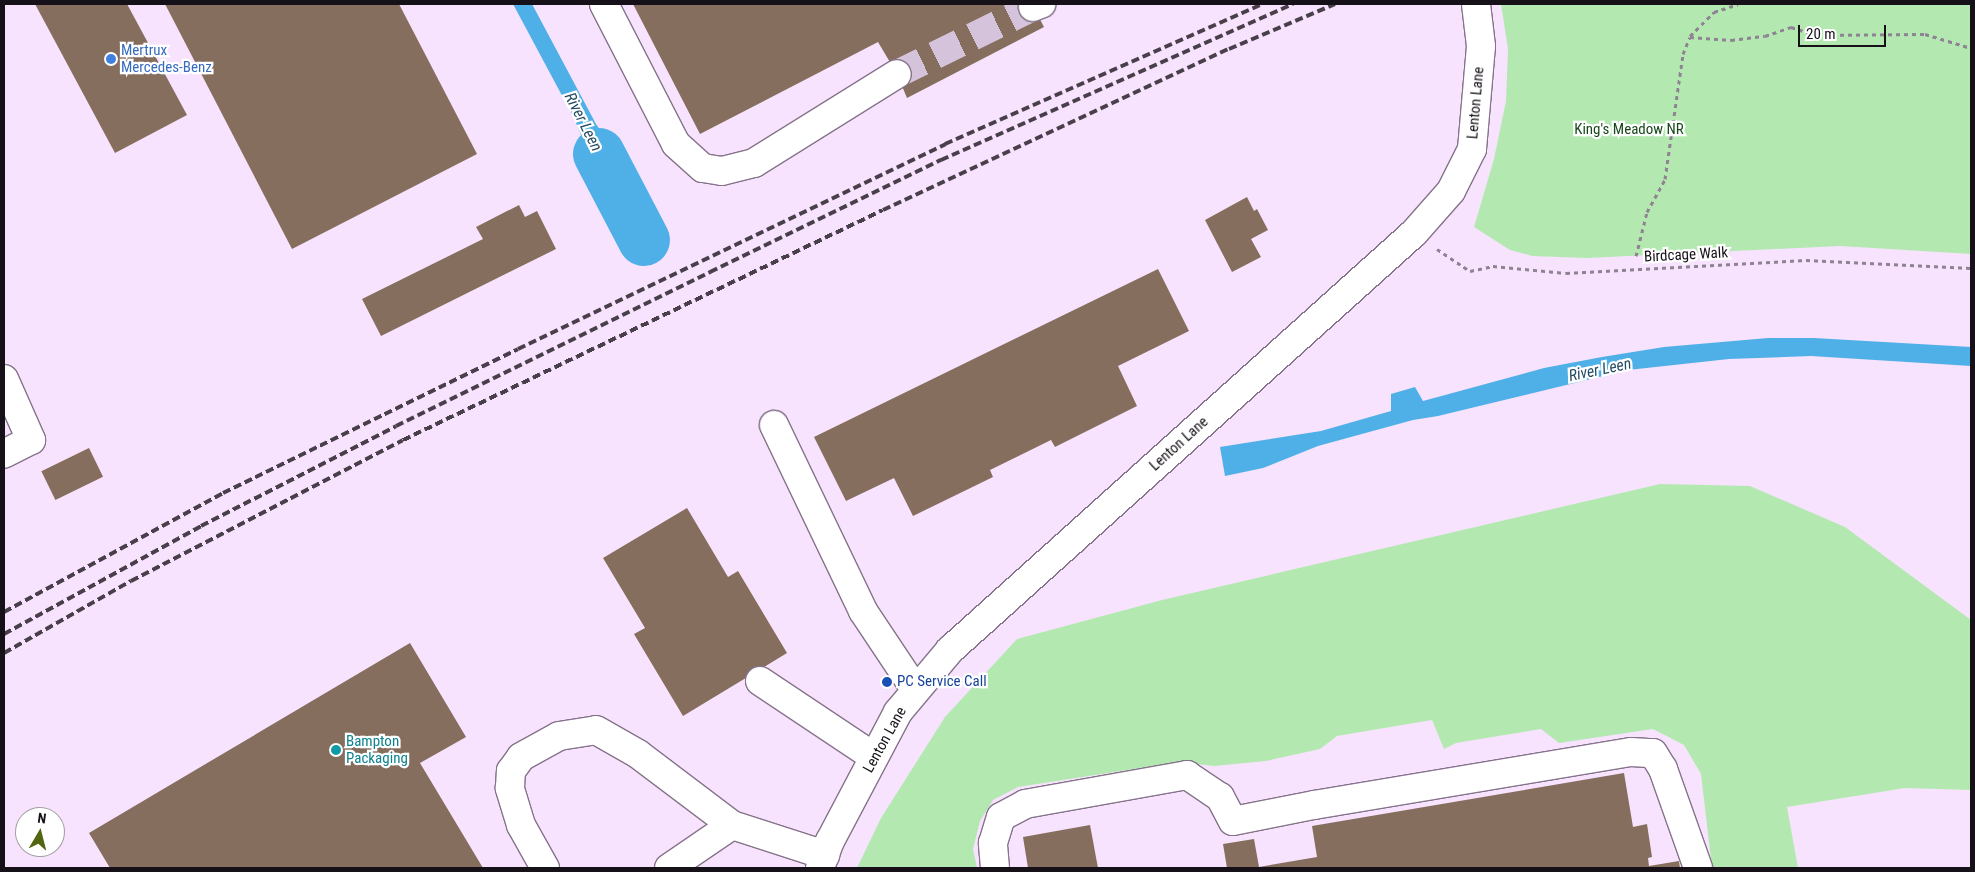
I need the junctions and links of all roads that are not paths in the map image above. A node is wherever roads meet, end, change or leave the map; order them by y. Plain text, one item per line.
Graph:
1 (604, 4) edge
2 (1476, 8) edge
3 (897, 74) tunnel mouth
4 (4, 379) edge
5 (774, 425) dead end
6 (4, 454) edge
7 (760, 680) dead end
8 (915, 689) junction
9 (874, 757) junction
10 (732, 824) junction
11 (822, 862) edge
12 (545, 868) edge
13 (669, 868) edge
14 (995, 868) edge
15 (1698, 868) edge

1 - 3 street
2 - 8 street, Lenton Lane
4 - 6 street
5 - 8 street
7 - 9 street
8 - 9 street, Lenton Lane
9 - 11 street, Lenton Lane
10 - 11 street
10 - 12 street
10 - 13 street
14 - 15 street

